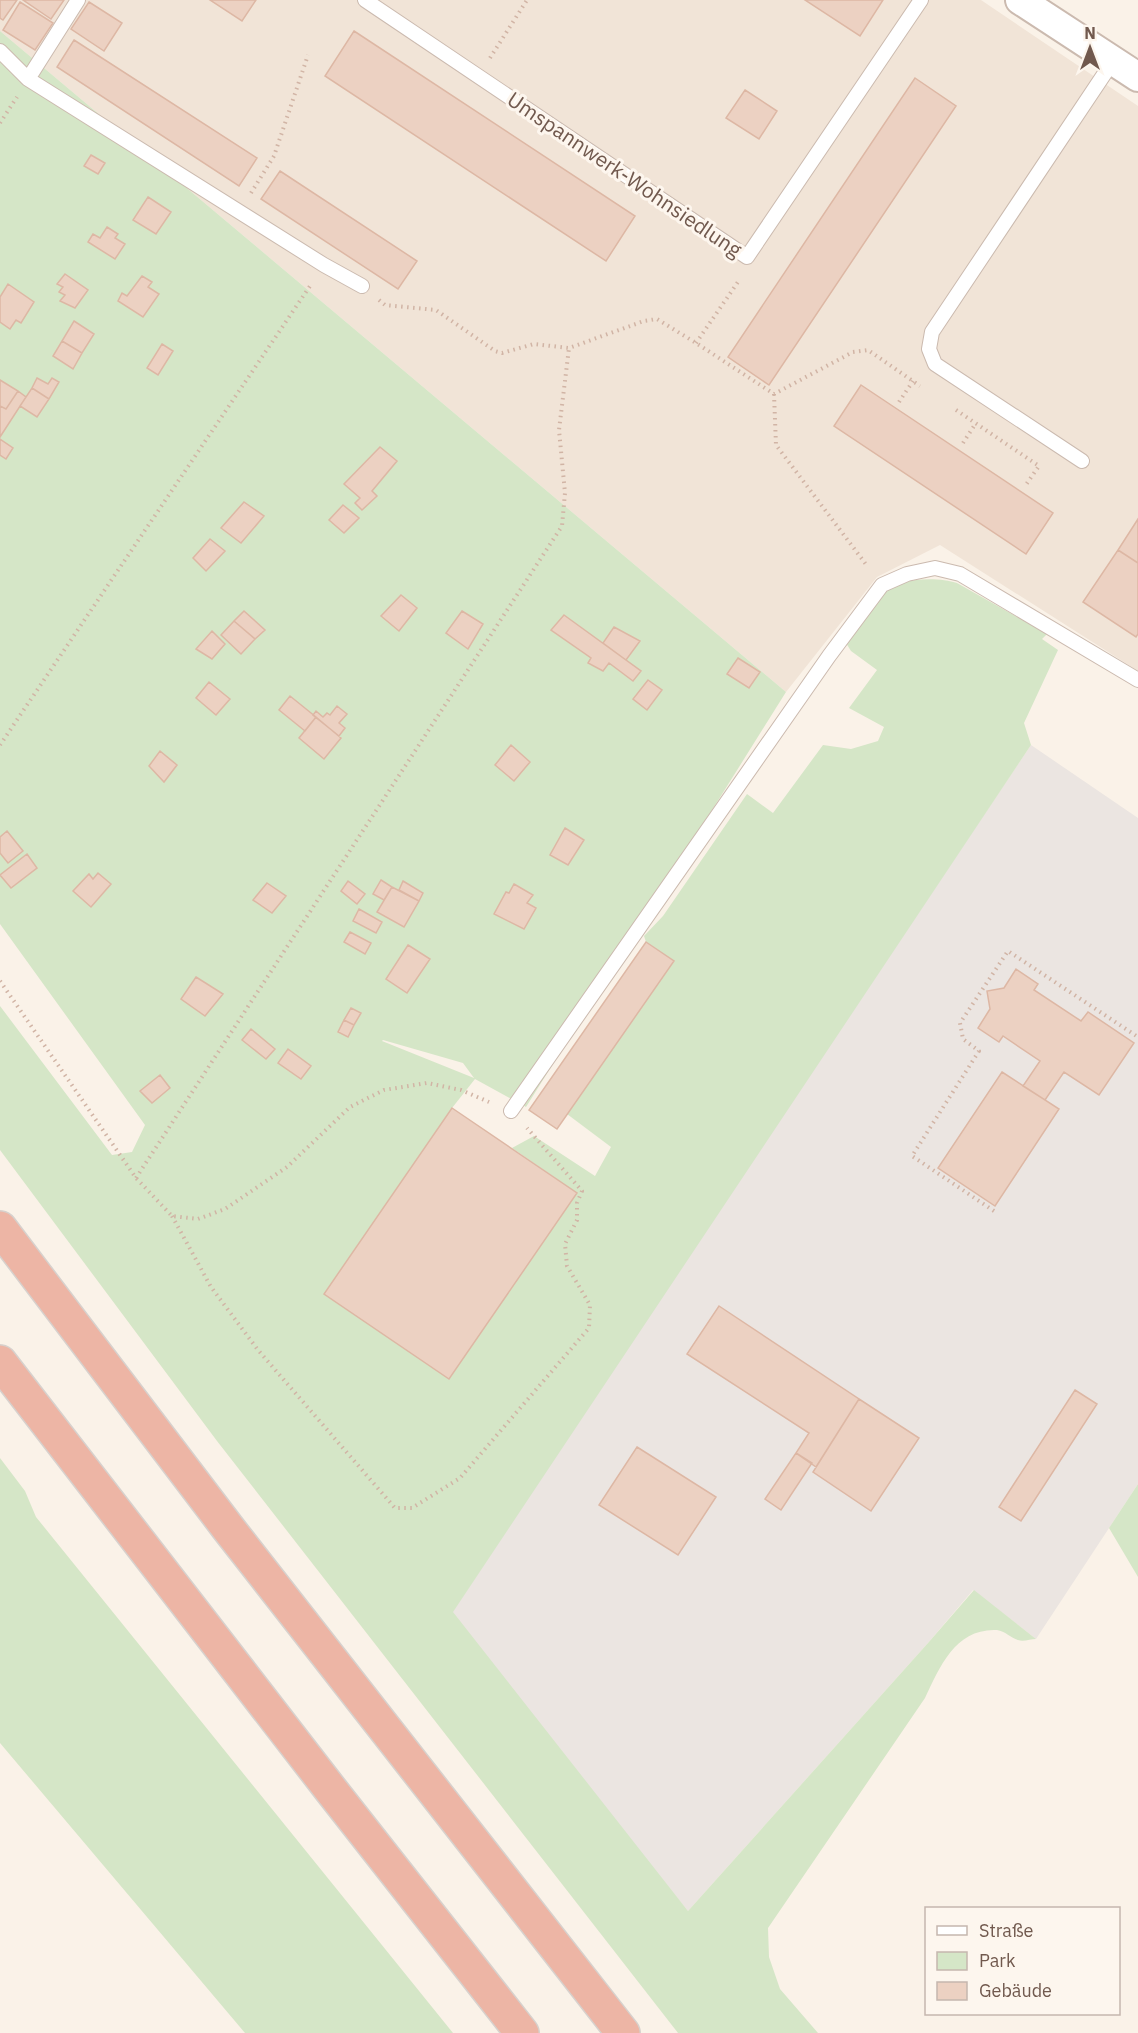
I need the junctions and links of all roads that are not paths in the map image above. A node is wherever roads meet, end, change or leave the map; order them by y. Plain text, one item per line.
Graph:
1 (78, 0) edge
2 (365, 0) edge
3 (921, 0) edge
4 (1020, 0) edge
5 (0, 51) edge
6 (1113, 61) junction
7 (1138, 77) edge
8 (28, 79) junction
9 (362, 286) road end
10 (1082, 461) dead end
11 (1138, 680) edge
12 (511, 1111) road end
13 (0, 1228) edge
14 (0, 1362) edge
15 (522, 2033) edge
16 (623, 2033) edge

1 - 8 lane
2 - 3 lane, Umspannwerk-Wohnsiedlung
4 - 6 street
5 - 8 lane
6 - 7 street
6 - 10 lane
8 - 9 lane
11 - 12 lane
13 - 16 highway
14 - 15 highway

